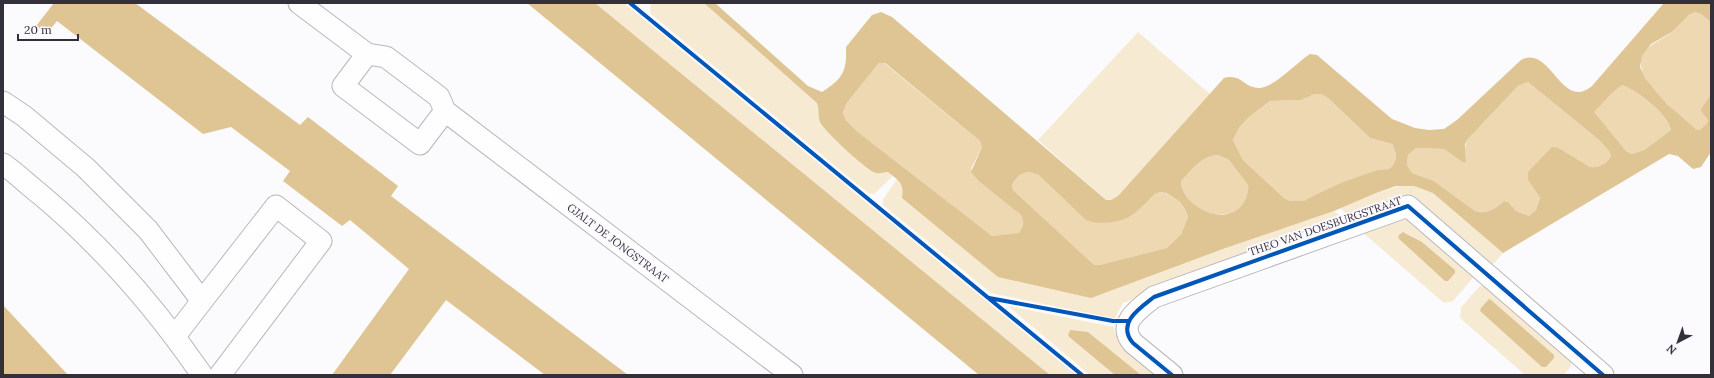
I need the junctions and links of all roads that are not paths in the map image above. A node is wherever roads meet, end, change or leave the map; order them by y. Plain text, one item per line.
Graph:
1 (299, 3) edge
2 (367, 54) junction
3 (3, 102) edge
4 (445, 111) junction
5 (3, 164) edge
6 (202, 301) junction
7 (175, 336) junction
8 (202, 375) edge
9 (220, 375) edge
10 (792, 375) edge
11 (1172, 375) edge
12 (1603, 375) edge

1 - 2 street, GJALT DE JONGSTRAAT
2 - 4 street, GJALT DE JONGSTRAAT
2 - 4 street
3 - 6 street
4 - 10 street, GJALT DE JONGSTRAAT
5 - 7 street
6 - 7 street
6 - 9 street
7 - 8 street
11 - 12 street, THEO VAN DOESBURGSTRAAT

